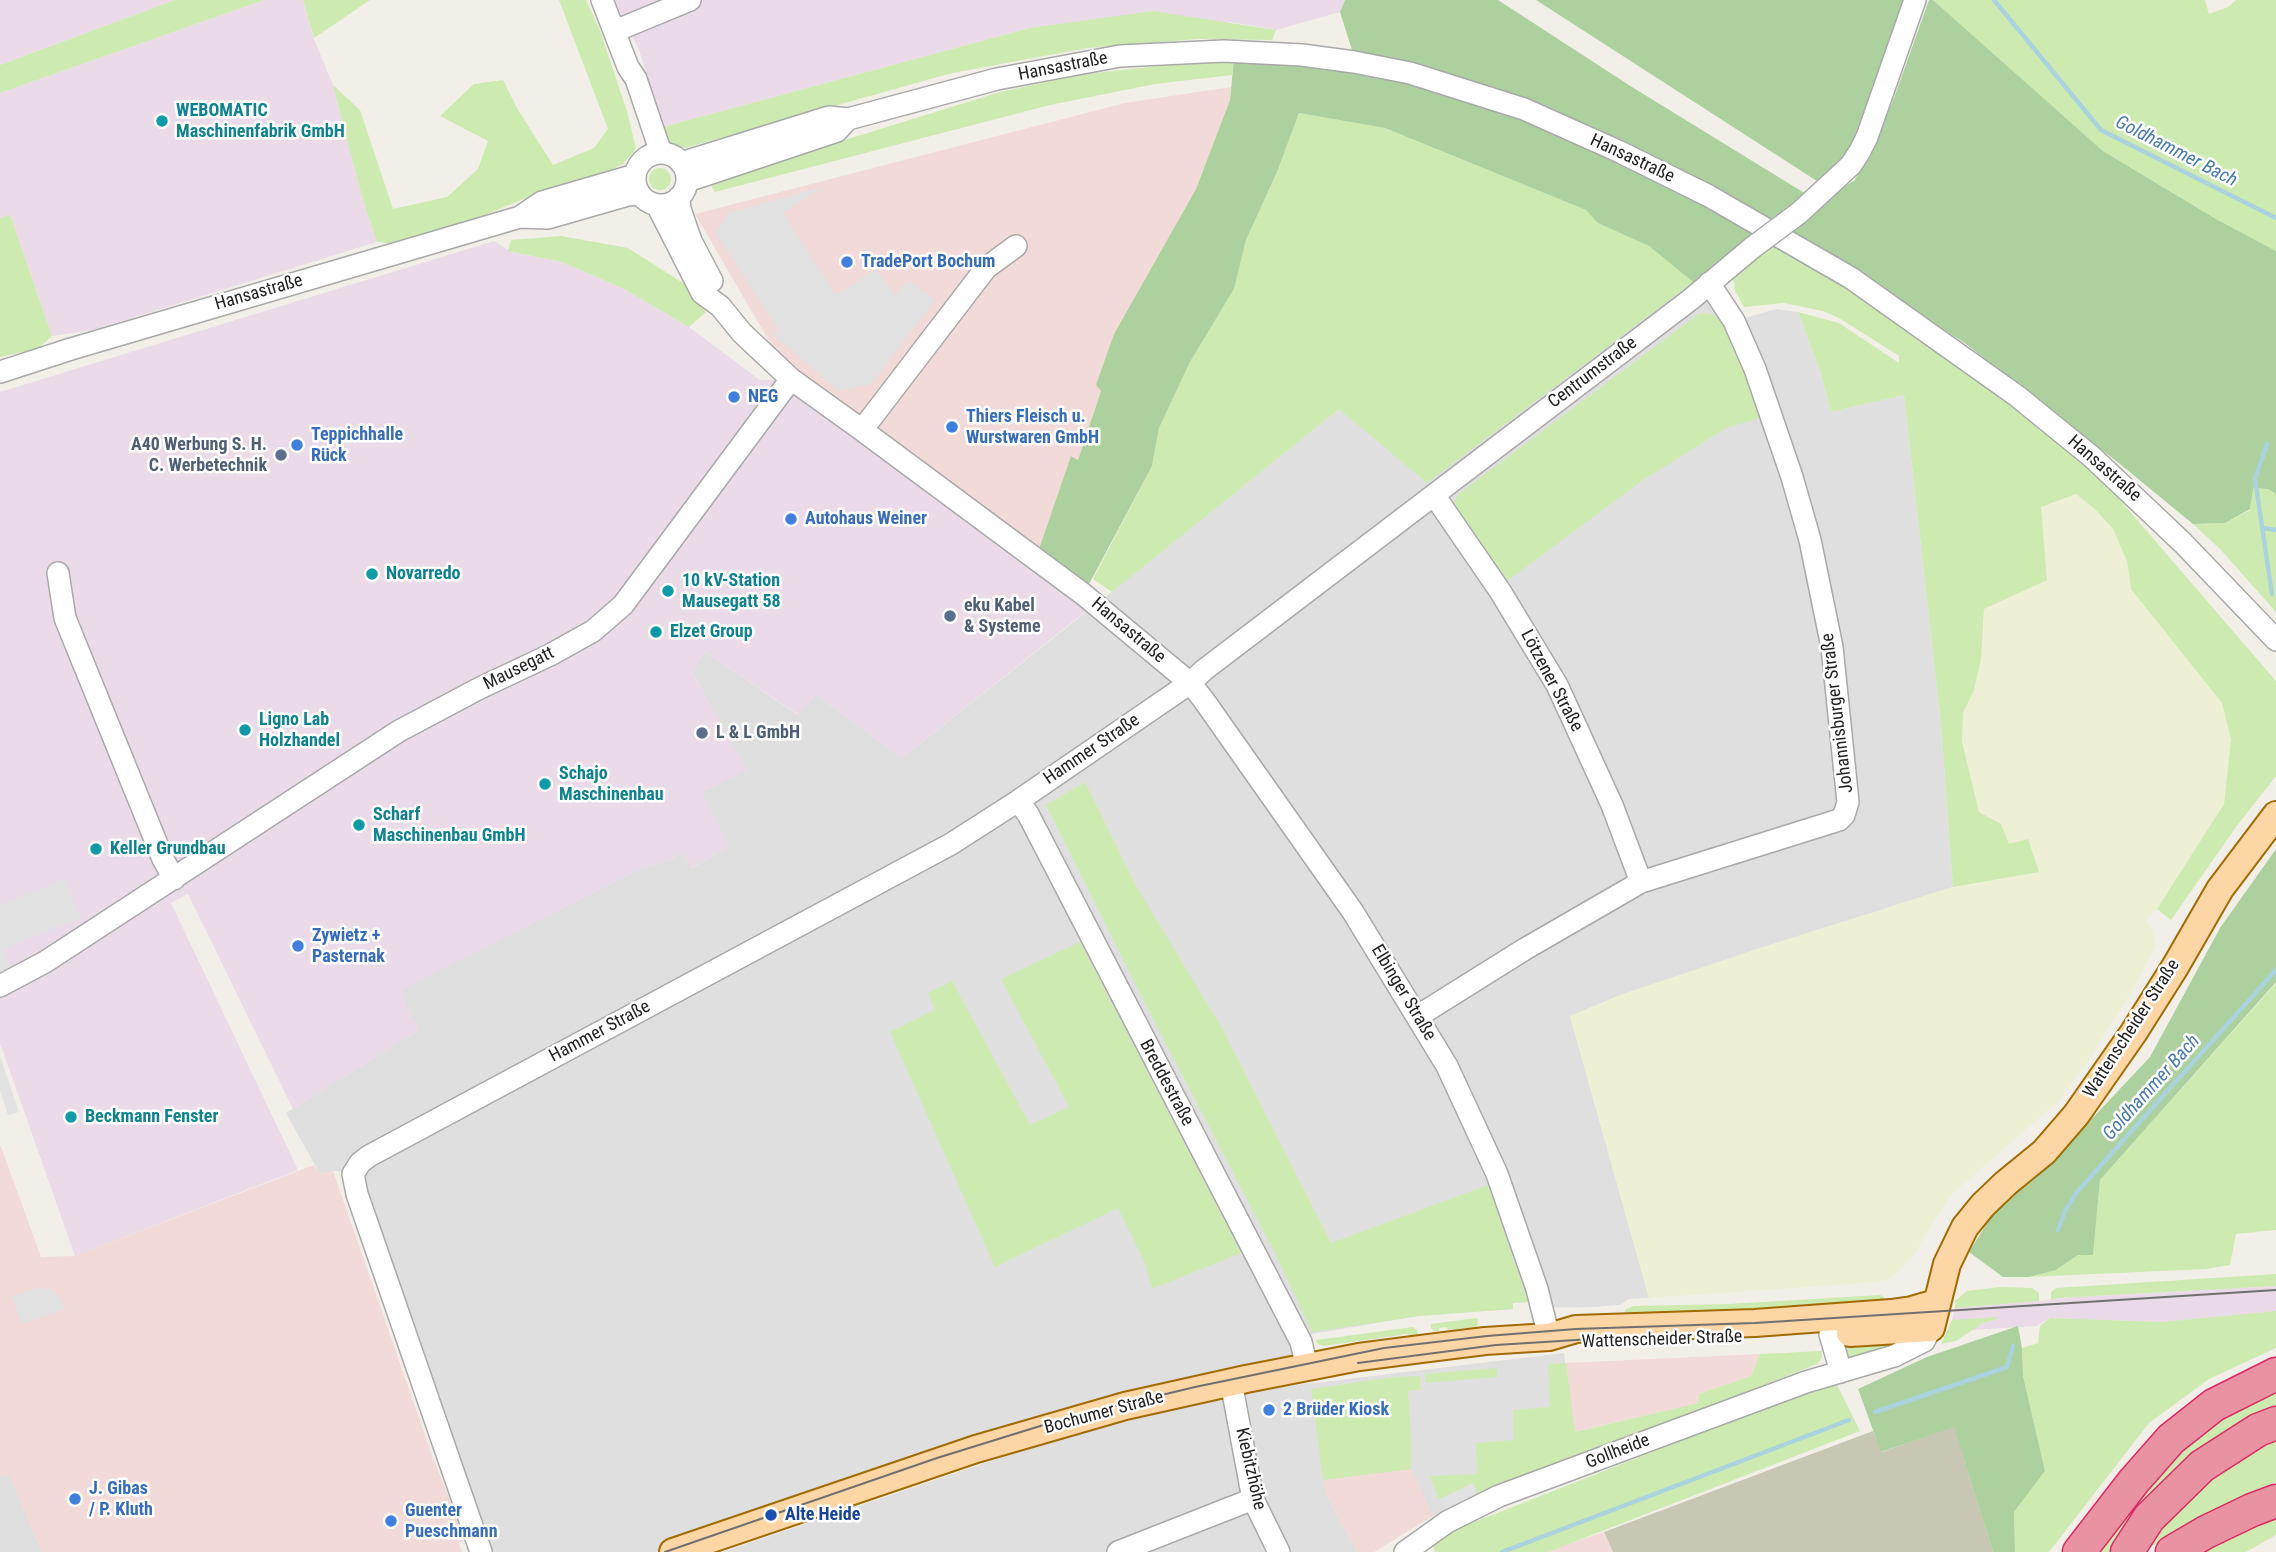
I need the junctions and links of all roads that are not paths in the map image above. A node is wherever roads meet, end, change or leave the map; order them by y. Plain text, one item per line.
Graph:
1 (602, 0) edge
2 (690, 0) edge
3 (1915, 0) edge
4 (615, 31) junction
5 (647, 177) junction
6 (682, 180) junction
7 (1016, 246) dead end
8 (1709, 283) junction
9 (720, 306) junction
10 (0, 372) edge
11 (791, 379) junction
12 (862, 430) junction
13 (1434, 495) junction
14 (58, 573) dead end
15 (2276, 640) edge
16 (1190, 683) junction
17 (1018, 801) junction
18 (2276, 815) edge
19 (174, 879) junction
20 (1641, 882) junction
21 (0, 986) edge
22 (1418, 1016) junction
23 (1934, 1315) junction
24 (1830, 1334) junction
25 (1549, 1337) junction
26 (1307, 1367) junction
27 (1841, 1372) junction
28 (2276, 1374) edge
29 (1231, 1382) junction
30 (2276, 1423) edge
31 (1253, 1499) junction
32 (2264, 1505) edge
33 (481, 1552) edge
34 (673, 1552) edge
35 (1118, 1552) edge
36 (1279, 1552) edge
37 (1405, 1552) edge
38 (2079, 1552) edge
39 (2127, 1552) edge
40 (2172, 1552) edge

1 - 4 street
2 - 4 street
3 - 8 street, Centrumstraße, bridge
4 - 5 street
5 - 6 street
5 - 6 street, Hansastraße
5 - 9 street, Hansastraße
5 - 10 street, Hansastraße
6 - 9 street, Hansastraße
6 - 15 street, Hansastraße
7 - 12 street
8 - 13 street, Centrumstraße
8 - 20 street, Johannisburger Straße
9 - 11 street, Hansastraße
11 - 12 street, Hansastraße
11 - 19 street, Mausegatt
12 - 16 street, Hansastraße
13 - 16 street, Centrumstraße
13 - 20 street, Lötzener Straße
14 - 19 street
16 - 17 street, Hammer Straße
16 - 22 street, Elbinger Straße
17 - 26 street, Breddestraße
17 - 33 street, Hammer Straße
18 - 23 main road, Wattenscheider Straße
19 - 21 street, Mausegatt
20 - 22 street, Johannisburger Straße
22 - 25 street, Elbinger Straße
23 - 24 main road, Wattenscheider Straße
23 - 25 main road, Wattenscheider Straße
23 - 27 street, Gollheide
24 - 25 main road, Wattenscheider Straße
24 - 27 street
25 - 26 main road, Bochumer Straße
26 - 29 main road, Bochumer Straße
27 - 37 street, Gollheide
28 - 38 highway
29 - 31 street, Kiebitzhöhe
29 - 34 main road, Bochumer Straße
30 - 39 highway
31 - 35 street
31 - 36 street, Kiebitzhöhe
32 - 40 highway

